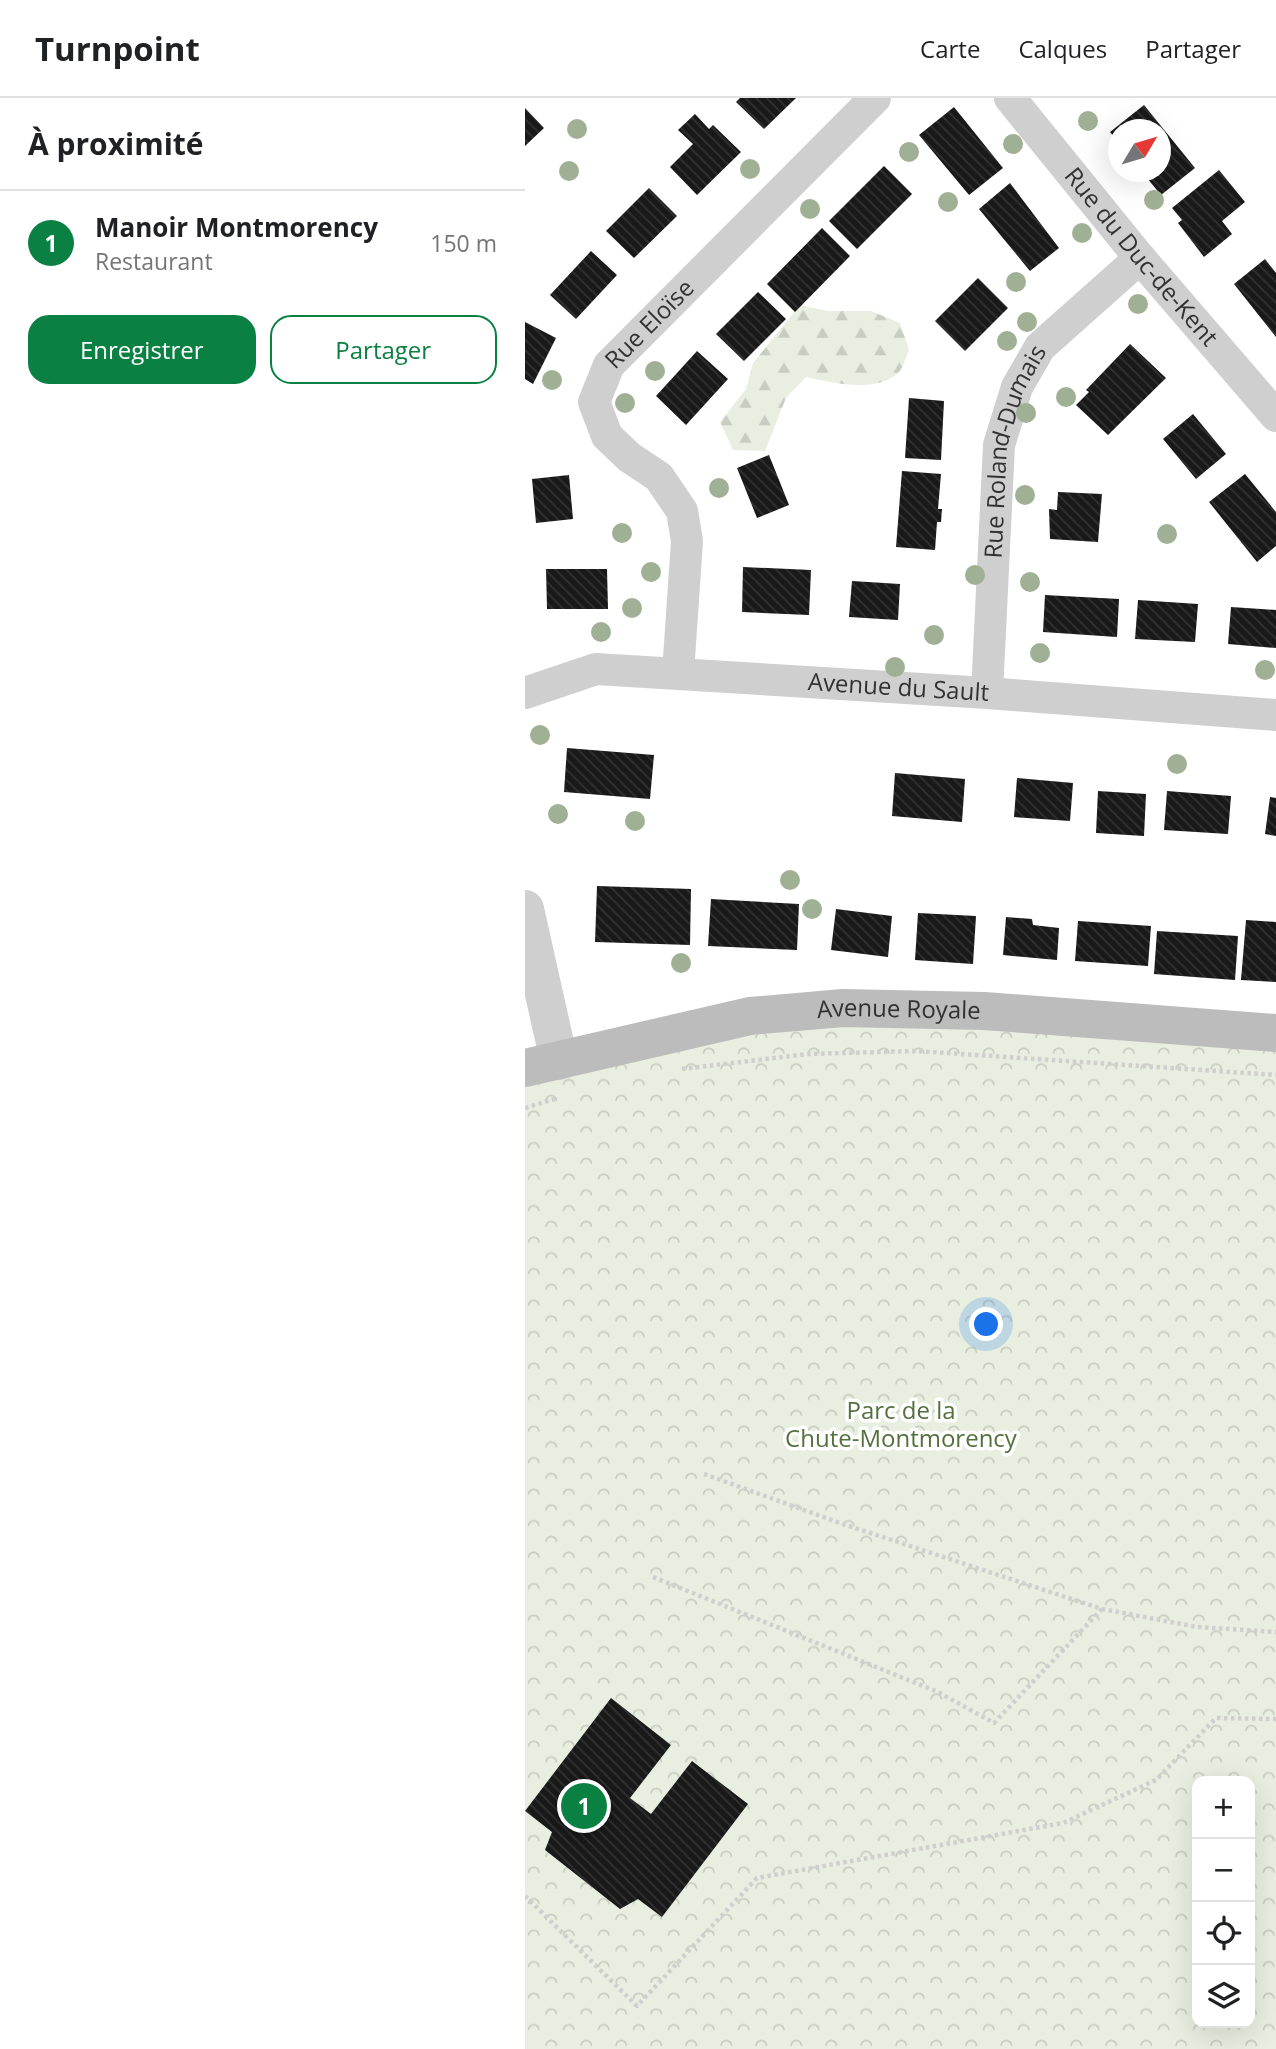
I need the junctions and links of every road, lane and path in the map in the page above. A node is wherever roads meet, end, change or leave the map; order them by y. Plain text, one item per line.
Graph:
1 (876, 98) edge
2 (1010, 98) edge
3 (1140, 258) junction
4 (1276, 416) edge
5 (678, 673) junction
6 (525, 692) edge
7 (987, 693) junction
8 (1276, 715) edge
9 (525, 909) edge
10 (1276, 1033) edge
11 (675, 1070) dead end
12 (549, 1075) edge
13 (1276, 1075) edge
14 (525, 1108) edge
15 (704, 1474) dead end
16 (653, 1577) dead end
17 (1102, 1609) junction
18 (1276, 1632) edge
19 (1276, 1719) edge
20 (525, 1896) edge

1 - 5 street, Rue Eloïse
2 - 3 street, Rue du Duc-de-Kent
3 - 4 street, Rue du Duc-de-Kent
3 - 7 street, Rue Roland-Dumais
5 - 6 street, Avenue du Sault
5 - 7 street, Avenue du Sault
7 - 8 street, Avenue du Sault
9 - 12 street
10 - 12 main road, Avenue Royale
11 - 13 path
12 - 14 path
15 - 17 path
16 - 17 path
17 - 18 path
19 - 20 path

